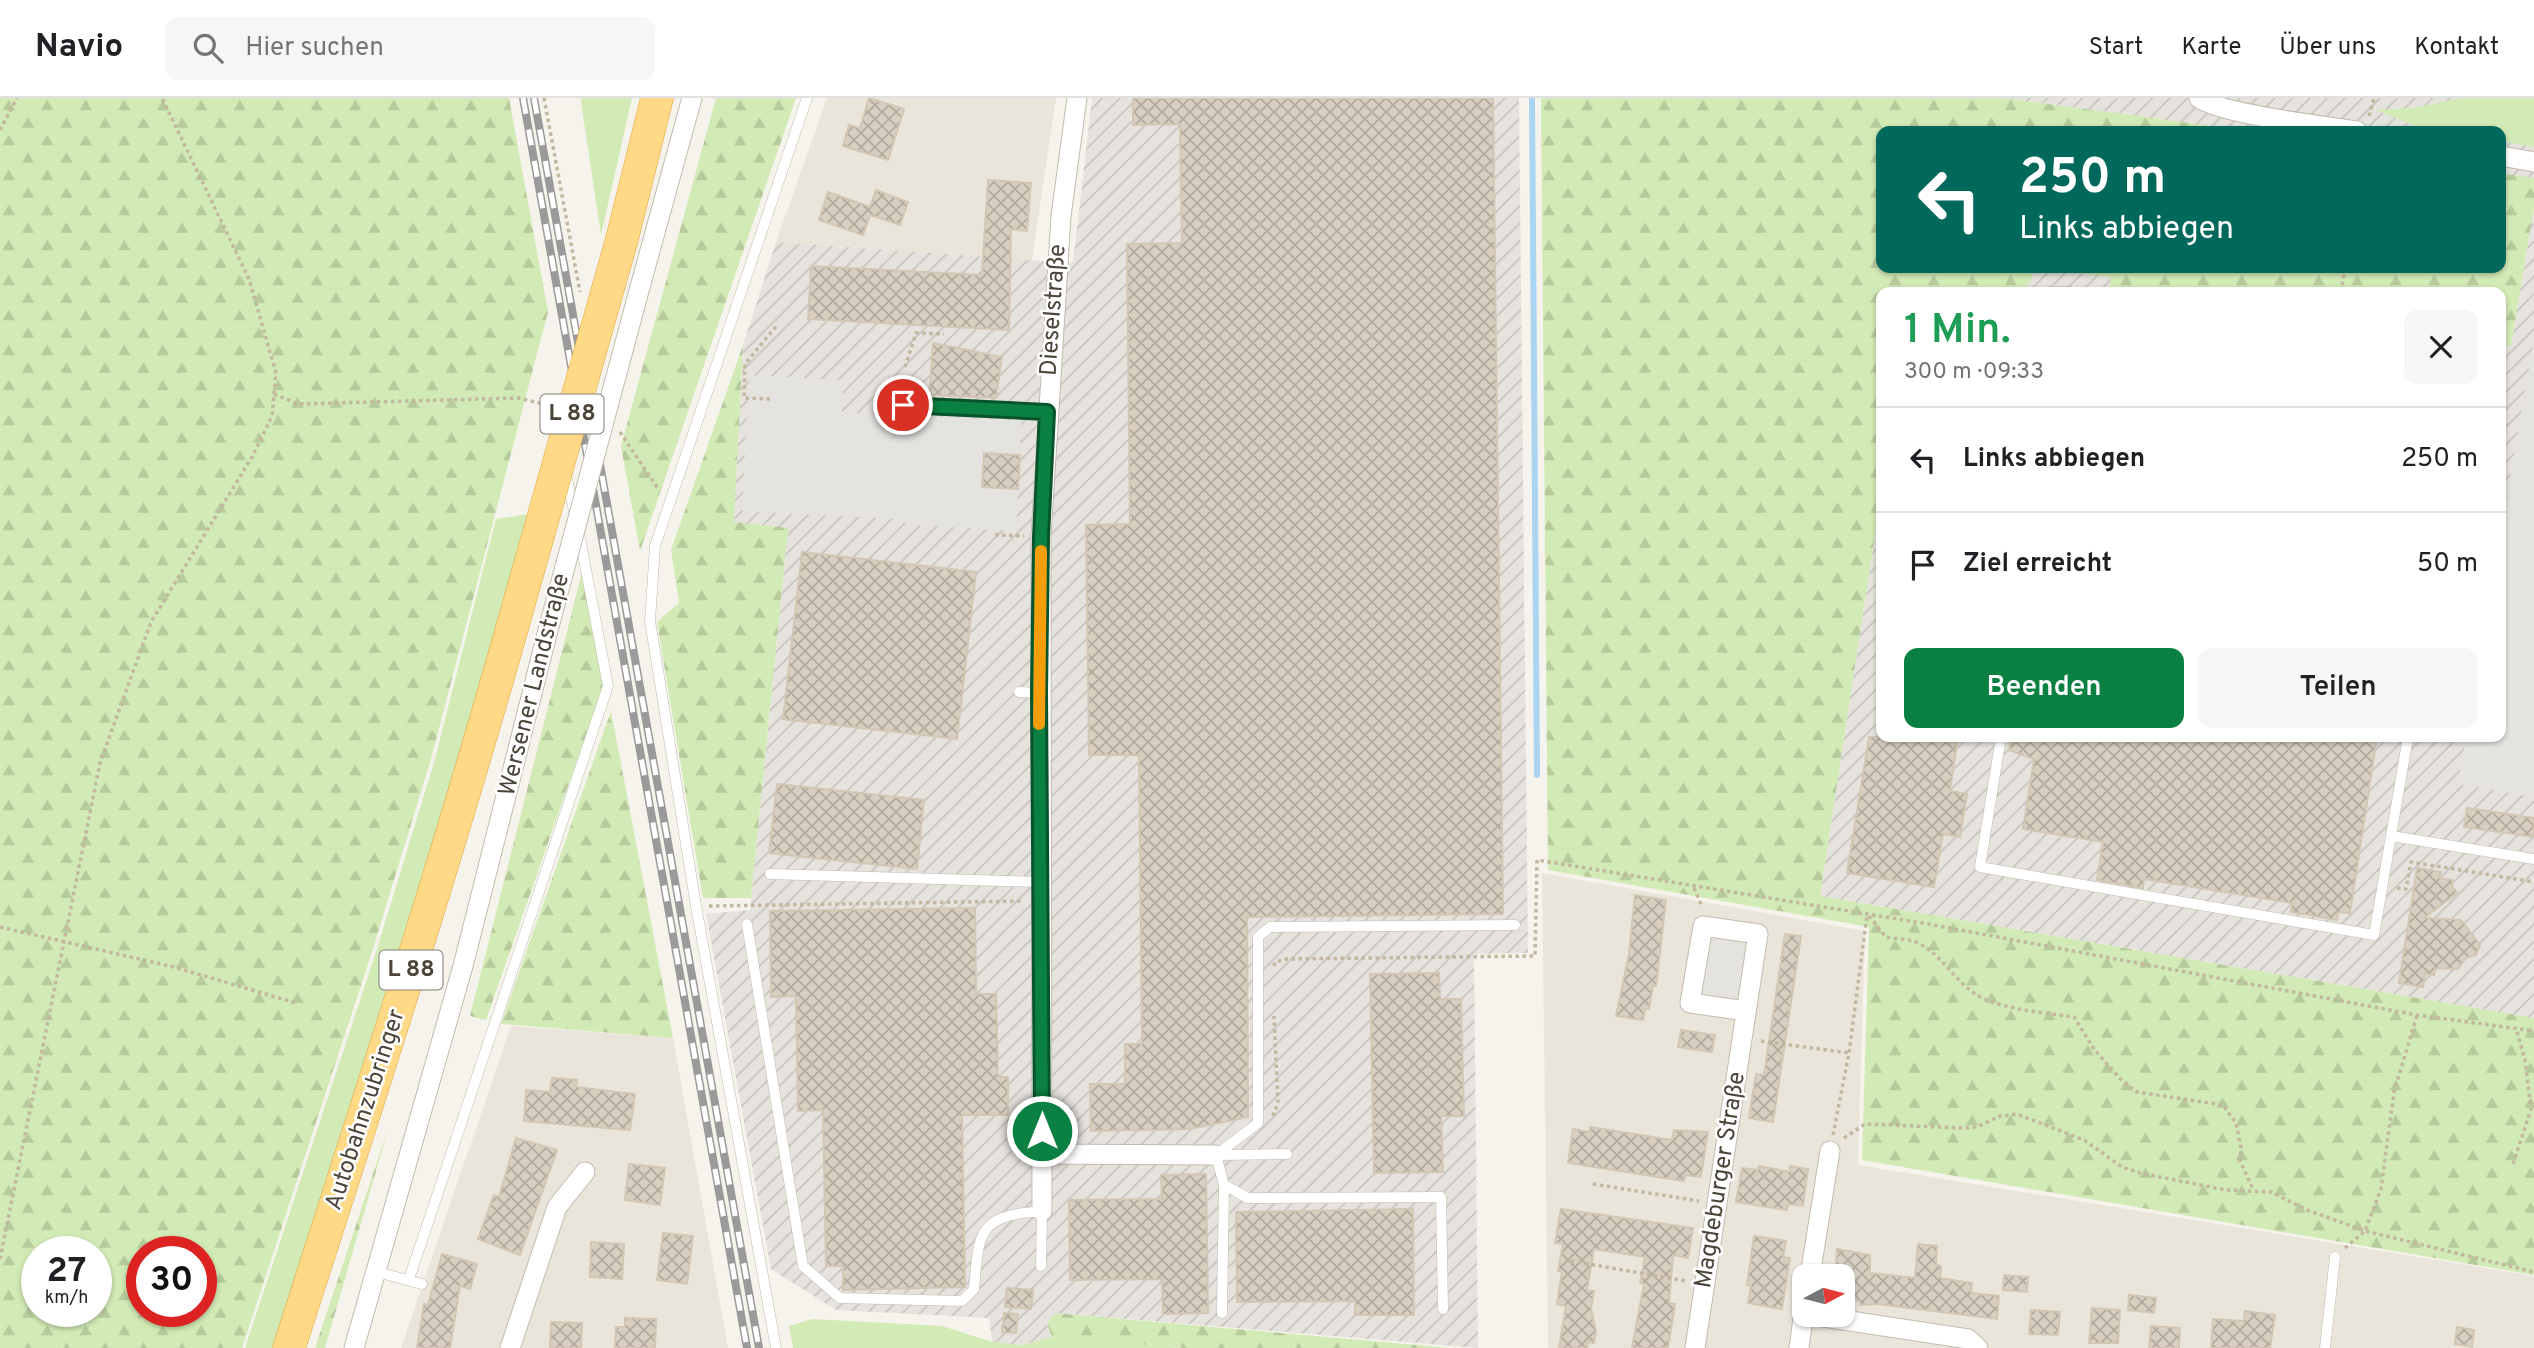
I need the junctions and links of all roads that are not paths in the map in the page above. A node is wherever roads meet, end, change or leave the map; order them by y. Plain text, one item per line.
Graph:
1 (657, 98) edge
2 (692, 98) edge
3 (807, 98) edge
4 (1077, 98) edge
5 (2199, 98) edge
6 (2327, 126) edge
7 (2506, 157) edge
8 (2534, 162) edge
9 (903, 405) dead end
10 (1047, 412) junction
11 (553, 413) road end
12 (2000, 742) edge
13 (2407, 742) edge
14 (2391, 836) junction
15 (2534, 859) edge
16 (770, 874) dead end
17 (1039, 892) junction
18 (747, 924) dead end
19 (1516, 925) dead end
20 (1746, 1011) junction
21 (1830, 1151) road end
22 (1042, 1154) junction
23 (1287, 1154) dead end
24 (1216, 1155) junction
25 (586, 1172) dead end
26 (1224, 1185) junction
27 (1042, 1211) junction
28 (2336, 1257) road end
29 (1812, 1264) edge
30 (1041, 1266) dead end
31 (377, 1272) junction
32 (409, 1279) junction
33 (422, 1284) dead end
34 (1443, 1309) dead end
35 (1222, 1313) dead end
36 (1855, 1321) edge
37 (1802, 1327) edge
38 (289, 1348) edge
39 (354, 1348) edge
40 (510, 1348) edge
41 (776, 1348) edge
42 (1695, 1348) edge
43 (1798, 1348) edge
44 (1978, 1348) edge
45 (2325, 1348) edge

1 - 38 highway, Autobahnzubringer / L 88, bridge
2 - 31 street, Wersener Landstraße, bridge
3 - 41 lane
4 - 10 street, Dieselstraße
5 - 6 street
7 - 8 street
9 - 10 lane
10 - 17 street, Dieselstraße
11 - 32 lane
12 - 14 lane
13 - 14 lane
14 - 15 lane
16 - 17 lane
17 - 22 street, Dieselstraße
18 - 27 lane
19 - 24 lane
20 - 20 street, Magdeburger Straße
20 - 42 street, Magdeburger Straße
21 - 29 street
22 - 24 street
22 - 27 street, Dieselstraße
23 - 24 lane
24 - 26 lane
25 - 40 street
26 - 34 lane
26 - 35 lane
27 - 30 lane
28 - 45 lane
31 - 32 lane
31 - 39 street, Wersener Landstraße
32 - 33 lane
36 - 44 street
37 - 43 street

